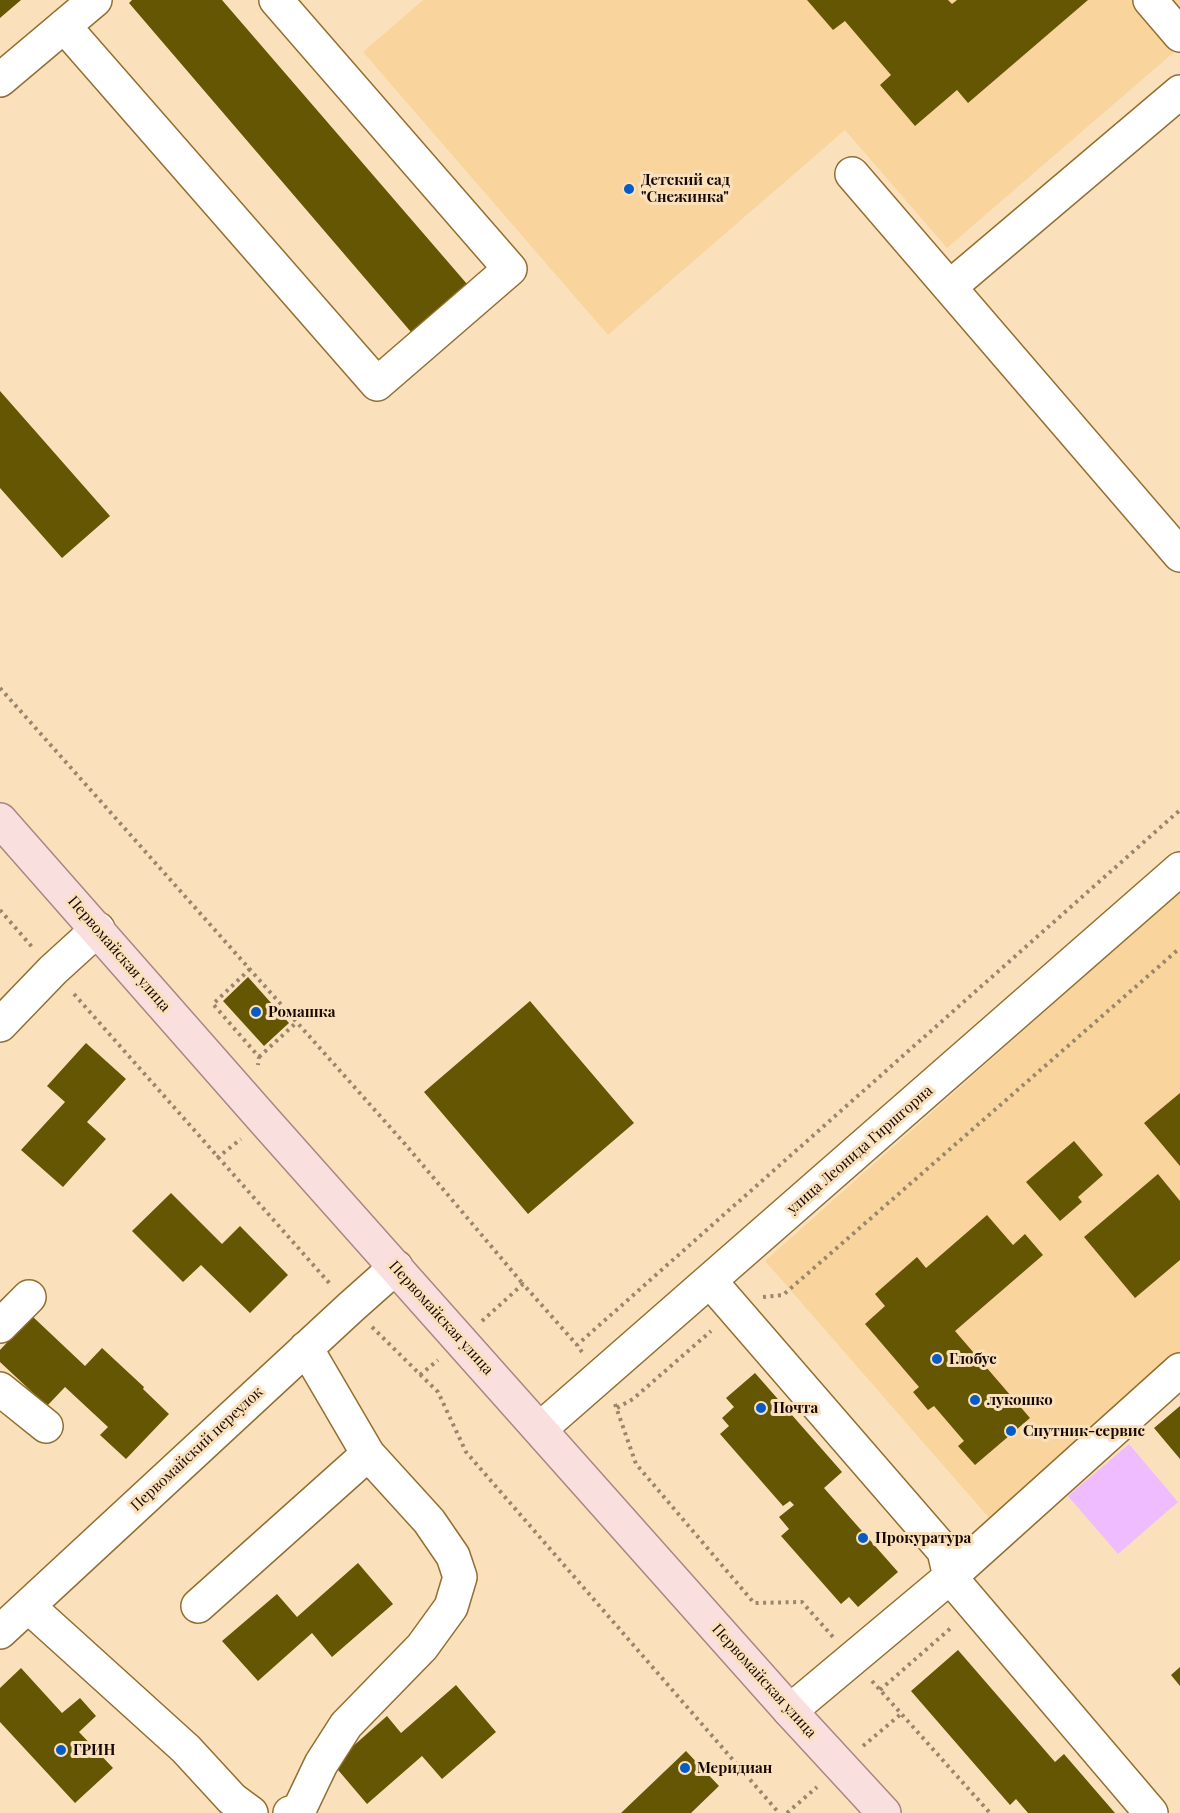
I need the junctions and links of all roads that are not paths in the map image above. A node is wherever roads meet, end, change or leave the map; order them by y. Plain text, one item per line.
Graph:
1 (95, 0) edge
2 (276, 0) edge
3 (1150, 0) edge
4 (64, 26) junction
5 (1180, 34) edge
6 (0, 80) edge
7 (1180, 92) edge
8 (852, 174) dead end
9 (951, 286) junction
10 (1180, 555) edge
11 (0, 820) edge
12 (1180, 869) edge
13 (98, 929) junction
14 (0, 1025) edge
15 (396, 1267) junction
16 (710, 1281) junction
17 (29, 1297) dead end
18 (0, 1326) edge
19 (306, 1348) junction
20 (1180, 1370) edge
21 (0, 1389) edge
22 (46, 1426) dead end
23 (540, 1429) junction
24 (368, 1454) junction
25 (950, 1577) junction
26 (28, 1606) junction
27 (198, 1606) dead end
28 (0, 1632) edge
29 (790, 1711) junction
30 (251, 1813) edge
31 (290, 1813) edge
32 (884, 1813) edge
33 (1152, 1813) edge

1 - 4 street
2 - 4 street
3 - 5 street
4 - 6 street
7 - 9 street
8 - 9 street
9 - 10 street
11 - 13 main road, Первомайская улица
12 - 16 street, улица Леонида Гиршгорна
13 - 14 street
13 - 15 main road, Первомайская улица
15 - 19 street, Первомайский переулок
15 - 23 main road, Первомайская улица
16 - 23 street, улица Леонида Гиршгорна
16 - 25 street
17 - 18 street
19 - 24 street
19 - 26 street, Первомайский переулок
20 - 25 street
21 - 22 street
23 - 29 main road, Первомайская улица
24 - 27 street
24 - 31 street
25 - 29 street
25 - 33 street
26 - 28 street, Первомайский переулок
26 - 30 street
29 - 32 main road, Первомайская улица

